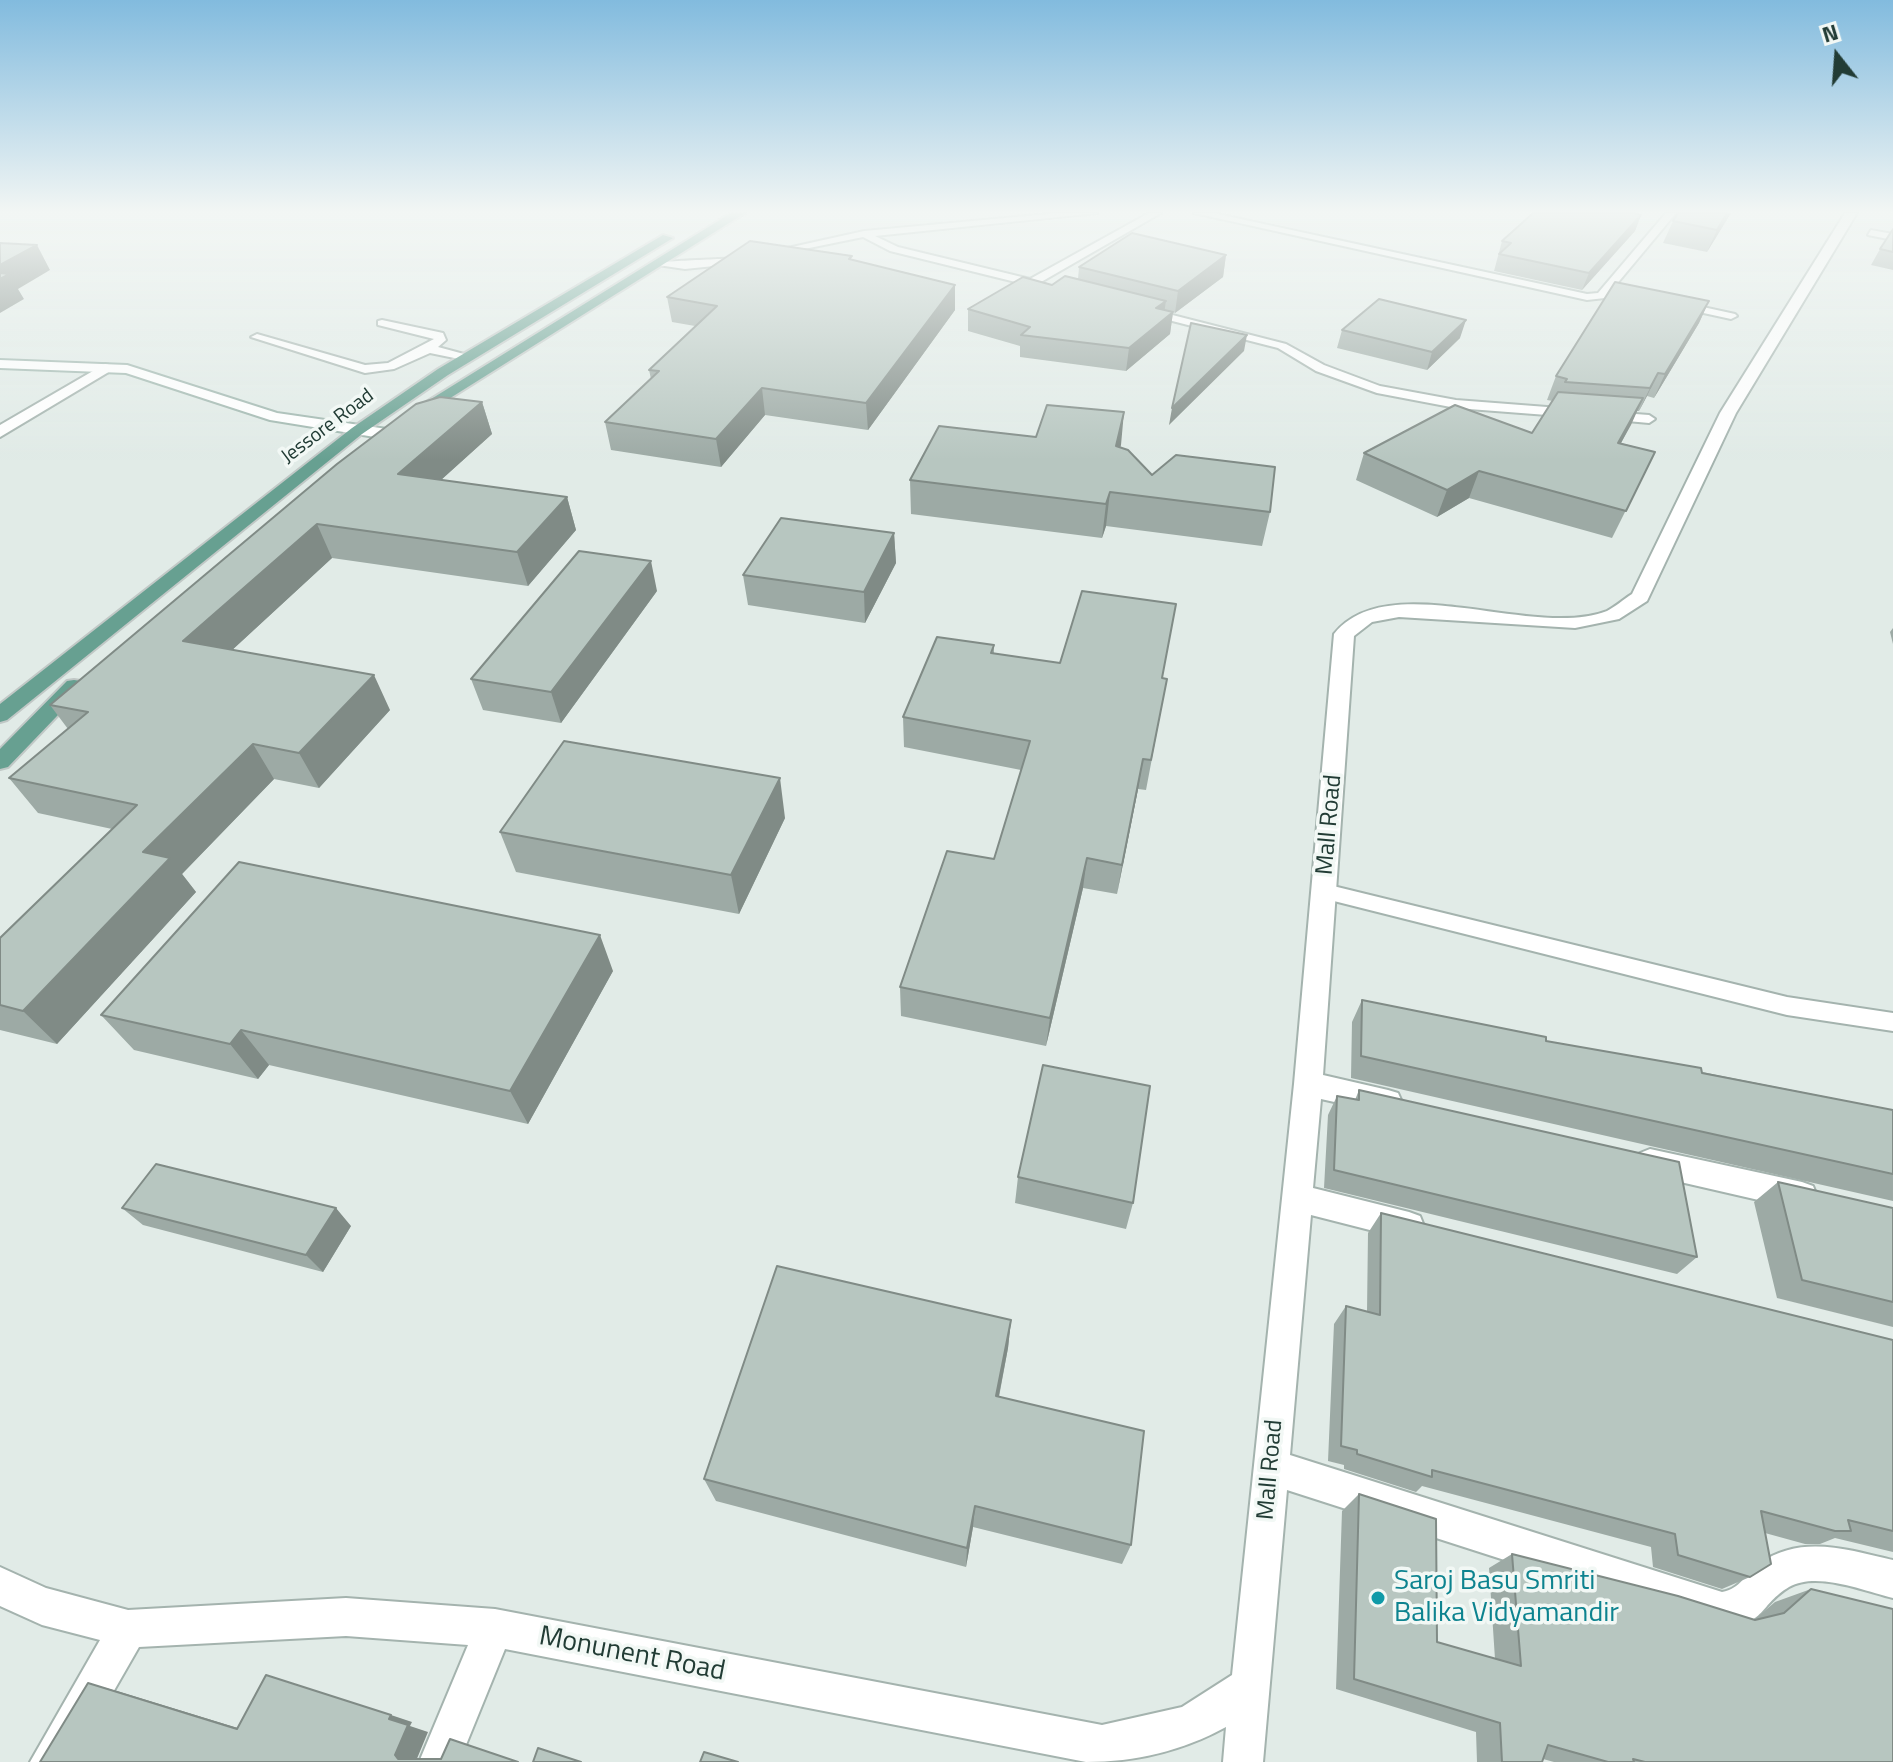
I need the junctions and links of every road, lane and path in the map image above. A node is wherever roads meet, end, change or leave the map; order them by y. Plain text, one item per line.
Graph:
1 (572, 295) edge
2 (604, 295) edge
3 (1579, 295) edge
4 (1602, 295) edge
5 (1800, 295) edge
6 (1669, 302) edge
7 (1124, 305) edge
8 (1731, 316) dead end
9 (382, 323) dead end
10 (257, 337) dead end
11 (429, 349) junction
12 (469, 357) junction
13 (0, 364) edge
14 (110, 367) junction
15 (1649, 419) dead end
16 (357, 431) junction
17 (0, 432) edge
18 (387, 434) junction
19 (366, 450) edge
20 (87, 675) edge
21 (0, 715) edge
22 (0, 762) edge
23 (1325, 892) junction
24 (1893, 1022) edge
25 (1308, 1084) junction
26 (1415, 1108) edge
27 (1629, 1157) edge
28 (1297, 1198) junction
29 (1836, 1204) edge
30 (1436, 1233) edge
31 (1271, 1467) junction
32 (1893, 1579) edge
33 (0, 1586) edge
34 (495, 1628) junction
35 (128, 1629) junction
36 (1251, 1685) junction
37 (1110, 1754) edge
38 (50, 1762) edge
39 (439, 1762) edge
40 (1243, 1762) edge

1 - 12 main road, Jessore Road
2 - 18 main road, Jessore Road
3 - 4 lane
5 - 23 street, Mall Road
6 - 8 lane
7 - 15 lane
9 - 11 lane
10 - 11 lane
11 - 12 lane
12 - 16 main road, Jessore Road
13 - 14 street
14 - 16 street
14 - 17 street
16 - 18 street
16 - 21 main road, Jessore Road
18 - 19 main road, Jessore Road
20 - 22 main road
23 - 24 lane
23 - 25 street, Mall Road
25 - 26 street
25 - 28 street, Mall Road
27 - 29 street
28 - 30 street
28 - 31 street, Mall Road
31 - 32 street
31 - 36 street, Mall Road
33 - 35 street, Monunent Road
34 - 35 street, Monunent Road
34 - 37 street, Monunent Road
34 - 39 street
35 - 38 street
36 - 37 street, Monunent Road
36 - 40 street, Mall Road

